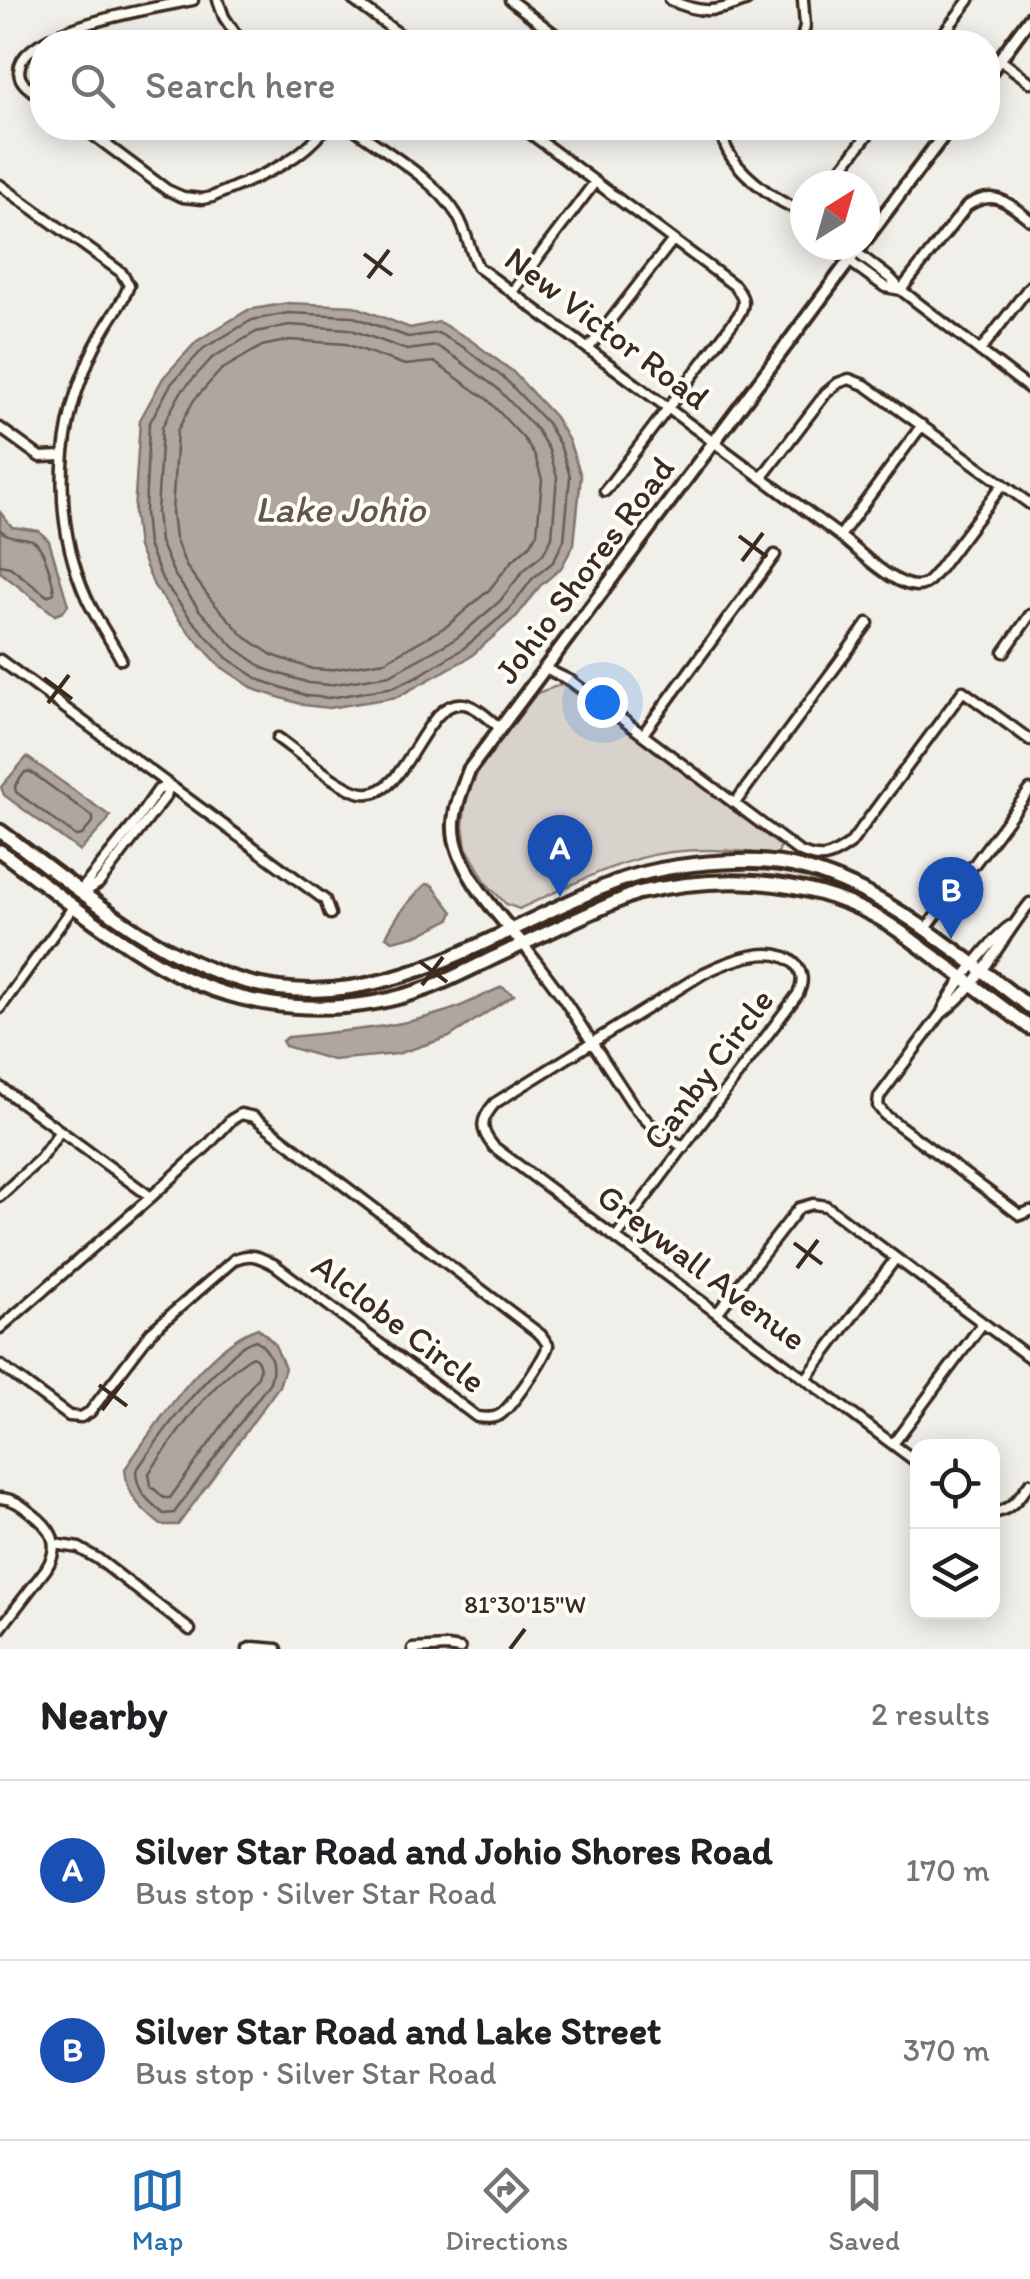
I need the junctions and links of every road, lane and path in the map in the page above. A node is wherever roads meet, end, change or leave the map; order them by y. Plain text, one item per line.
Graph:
1 (193, 0) edge
2 (218, 0) edge
3 (353, 0) edge
4 (510, 0) edge
5 (670, 0) edge
6 (747, 0) edge
7 (803, 0) edge
8 (969, 0) edge
9 (1030, 18) edge
10 (72, 30) edge
11 (232, 30) edge
12 (394, 30) edge
13 (549, 30) edge
14 (805, 30) edge
15 (945, 30) edge
16 (30, 49) edge
17 (1000, 59) joint
18 (1030, 82) edge
19 (30, 88) edge
20 (100, 140) edge
21 (107, 140) edge
22 (316, 140) edge
23 (369, 140) edge
24 (539, 140) edge
25 (725, 140) edge
26 (863, 140) edge
27 (939, 140) edge
28 (104, 143) junction
29 (840, 170) edge
30 (596, 182) junction
31 (0, 185) edge
32 (790, 207) edge
33 (880, 220) edge
34 (1030, 220) edge
35 (673, 240) junction
36 (850, 260) edge
37 (865, 260) edge
38 (1030, 286) edge
39 (901, 290) junction
40 (512, 292) junction
41 (590, 348) junction
42 (980, 351) junction
43 (1030, 389) edge
44 (668, 406) junction
45 (922, 426) junction
46 (0, 428) edge
47 (714, 442) junction
48 (62, 456) junction
49 (762, 477) junction
50 (1002, 484) junction
51 (605, 491) dead end
52 (1030, 504) edge
53 (840, 536) junction
54 (775, 555) dead end
55 (1030, 615) edge
56 (868, 623) dead end
57 (1004, 652) dead end
58 (121, 659) dead end
59 (0, 660) edge
60 (546, 669) junction
61 (500, 728) junction
62 (643, 734) junction
63 (278, 738) dead end
64 (1030, 740) edge
65 (169, 785) junction
66 (1030, 790) edge
67 (735, 803) junction
68 (0, 832) edge
69 (0, 842) edge
70 (0, 851) edge
71 (82, 892) junction
72 (1030, 902) edge
73 (75, 905) junction
74 (330, 914) dead end
75 (511, 930) junction
76 (926, 930) junction
77 (523, 944) junction
78 (188, 960) junction
79 (978, 968) junction
80 (967, 981) junction
81 (1030, 1007) edge
82 (0, 1008) edge
83 (1030, 1028) edge
84 (591, 1041) junction
85 (0, 1087) edge
86 (495, 1103) joint
87 (60, 1131) junction
88 (684, 1148) junction
89 (0, 1196) edge
90 (150, 1198) junction
91 (1030, 1211) edge
92 (616, 1237) junction
93 (896, 1258) junction
94 (718, 1312) junction
95 (984, 1323) junction
96 (0, 1328) edge
97 (1030, 1358) edge
98 (0, 1365) edge
99 (806, 1380) junction
100 (893, 1444) junction
101 (910, 1457) edge
102 (1030, 1484) edge
103 (0, 1498) edge
104 (1000, 1511) edge
105 (54, 1544) junction
106 (0, 1630) edge
107 (190, 1630) dead end
108 (248, 1649) edge
109 (278, 1649) edge
110 (413, 1649) edge
111 (460, 1649) edge

1 - 10 street
2 - 11 street
3 - 12 street
4 - 13 street
5 - 6 street
7 - 14 street
8 - 15 street
9 - 17 street
16 - 19 street
17 - 18 street
20 - 28 street
21 - 28 street
22 - 28 street
23 - 40 street, New Victor Road
24 - 30 street
25 - 32 street
26 - 29 street
27 - 33 street, Johio Shores Road
30 - 35 street
30 - 40 street
31 - 48 street
34 - 39 street
35 - 41 street
35 - 44 street
36 - 47 street, Johio Shores Road
37 - 39 street
38 - 42 street
39 - 42 street
40 - 41 street, New Victor Road
41 - 44 street, New Victor Road
42 - 43 street
44 - 47 street, New Victor Road
44 - 51 street
45 - 49 street
45 - 50 street
45 - 53 street
46 - 48 street
47 - 49 street, New Victor Road
47 - 60 street, Johio Shores Road
48 - 58 street
49 - 53 street, New Victor Road
50 - 52 street
50 - 53 street, New Victor Road
54 - 62 street
55 - 57 street
56 - 67 street
59 - 65 street
60 - 61 street, Johio Shores Road
60 - 62 street
61 - 63 street
61 - 75 street, Johio Shores Road
62 - 67 street
64 - 67 street
65 - 71 street
65 - 74 street
66 - 76 street
68 - 71 main road
69 - 71 main road
70 - 73 main road
71 - 78 main road
72 - 79 street
73 - 77 main road
73 - 78 main road
73 - 82 street
75 - 76 main road
75 - 77 street, Johio Shores Road
75 - 78 main road
76 - 79 main road
77 - 80 main road
77 - 84 street
79 - 80 street
79 - 81 main road
80 - 83 main road
80 - 91 street
84 - 86 street, Canby Circle
84 - 88 street
84 - 88 street, Canby Circle
85 - 87 street
86 - 92 street, Greywall Avenue
87 - 89 street
87 - 90 street
88 - 92 street, Canby Circle
90 - 96 street
90 - 98 street, Alclobe Circle
92 - 94 street, Greywall Avenue
93 - 94 street
93 - 95 street
93 - 99 street
94 - 99 street, Greywall Avenue
95 - 97 street
95 - 100 street
99 - 100 street, Greywall Avenue
100 - 101 street, Greywall Avenue
102 - 104 street
103 - 105 street
105 - 106 street
105 - 107 street
108 - 109 street
110 - 111 street

